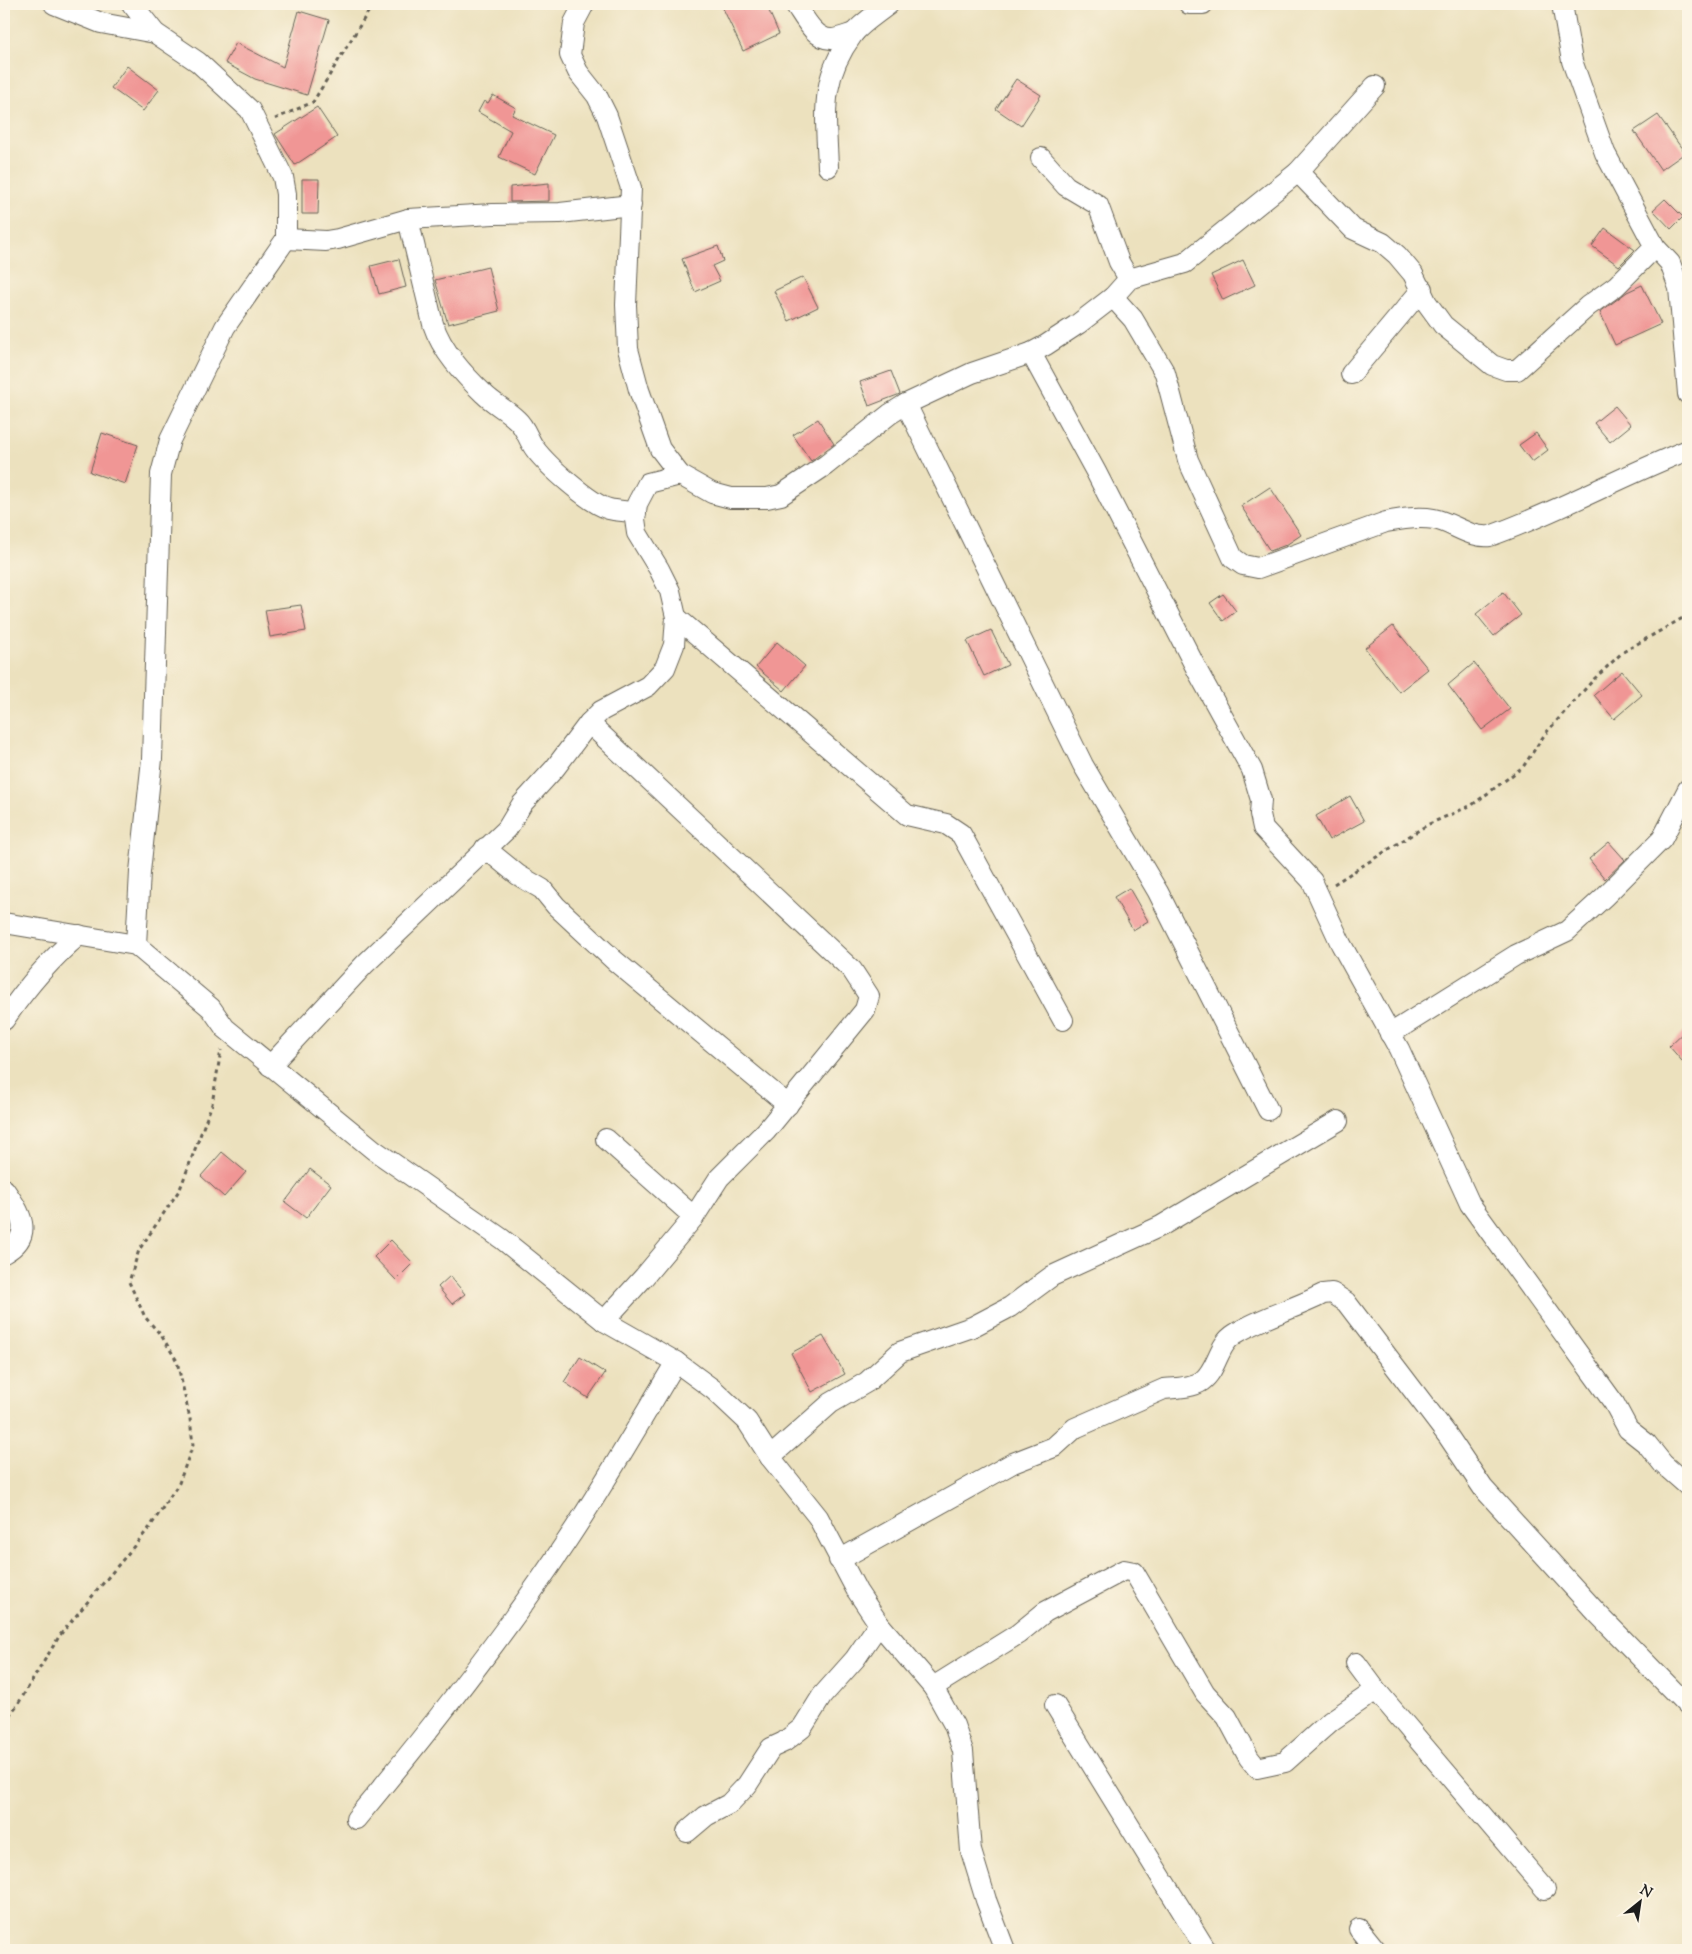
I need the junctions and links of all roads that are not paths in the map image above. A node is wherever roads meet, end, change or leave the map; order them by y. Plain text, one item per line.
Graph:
1 (54, 4) edge
2 (132, 4) edge
3 (584, 4) edge
4 (795, 4) edge
5 (889, 4) edge
6 (1189, 4) edge
7 (1202, 4) edge
8 (1562, 4) edge
9 (155, 32) junction
10 (854, 33) junction
11 (1375, 86) dead end
12 (1041, 158) dead end
13 (828, 167) dead end
14 (1298, 172) junction
15 (631, 206) junction
16 (408, 219) junction
17 (286, 239) junction
18 (1655, 247) junction
19 (1129, 279) junction
20 (1422, 289) junction
21 (1113, 297) junction
22 (1031, 353) junction
23 (1351, 374) dead end
24 (1688, 394) edge
25 (906, 404) junction
26 (660, 449) junction
27 (1688, 450) edge
28 (680, 474) junction
29 (648, 483) junction
30 (636, 512) junction
31 (676, 617) junction
32 (588, 723) junction
33 (1688, 789) edge
34 (486, 848) junction
35 (4, 923) edge
36 (79, 934) junction
37 (136, 945) junction
38 (4, 1020) edge
39 (1063, 1020) dead end
40 (1390, 1034) junction
41 (270, 1066) junction
42 (788, 1105) junction
43 (1268, 1110) dead end
44 (1338, 1121) dead end
45 (606, 1139) dead end
46 (4, 1189) edge
47 (694, 1217) junction
48 (4, 1253) edge
49 (604, 1320) junction
50 (676, 1362) junction
51 (770, 1456) junction
52 (1688, 1486) edge
53 (839, 1560) junction
54 (880, 1624) junction
55 (1356, 1663) dead end
56 (933, 1687) junction
57 (1376, 1690) junction
58 (1055, 1705) dead end
59 (1688, 1706) edge
60 (356, 1819) dead end
61 (687, 1832) dead end
62 (1545, 1889) dead end
63 (1359, 1928) dead end
64 (1005, 1950) edge
65 (1206, 1950) edge
66 (1376, 1950) edge

1 - 9 street
2 - 9 street
3 - 15 street
4 - 10 street
5 - 10 street
6 - 7 street
8 - 18 street
9 - 17 street
10 - 13 street
11 - 14 street
12 - 19 street
14 - 19 street
14 - 20 street
15 - 16 street
15 - 26 street
16 - 17 street
16 - 30 street
17 - 37 street
18 - 20 street
18 - 24 street
19 - 21 street
20 - 23 street
21 - 22 street
21 - 27 street
22 - 25 street
22 - 40 street
25 - 28 street
25 - 43 street
26 - 28 street
26 - 29 street
28 - 29 street
29 - 30 street
30 - 31 street
31 - 32 street
31 - 39 street
32 - 34 street
32 - 42 street
33 - 40 street
34 - 41 street
34 - 42 street
35 - 36 street
36 - 37 street
36 - 38 street
37 - 41 street
40 - 52 street
41 - 49 street
42 - 47 street
44 - 51 street
45 - 47 street
46 - 48 street
47 - 49 street
49 - 50 street
50 - 51 street
50 - 60 street
51 - 53 street
53 - 54 street
53 - 59 street
54 - 56 street
54 - 61 street
55 - 57 street
56 - 57 street
56 - 64 street
57 - 62 street
58 - 65 street
63 - 66 street

